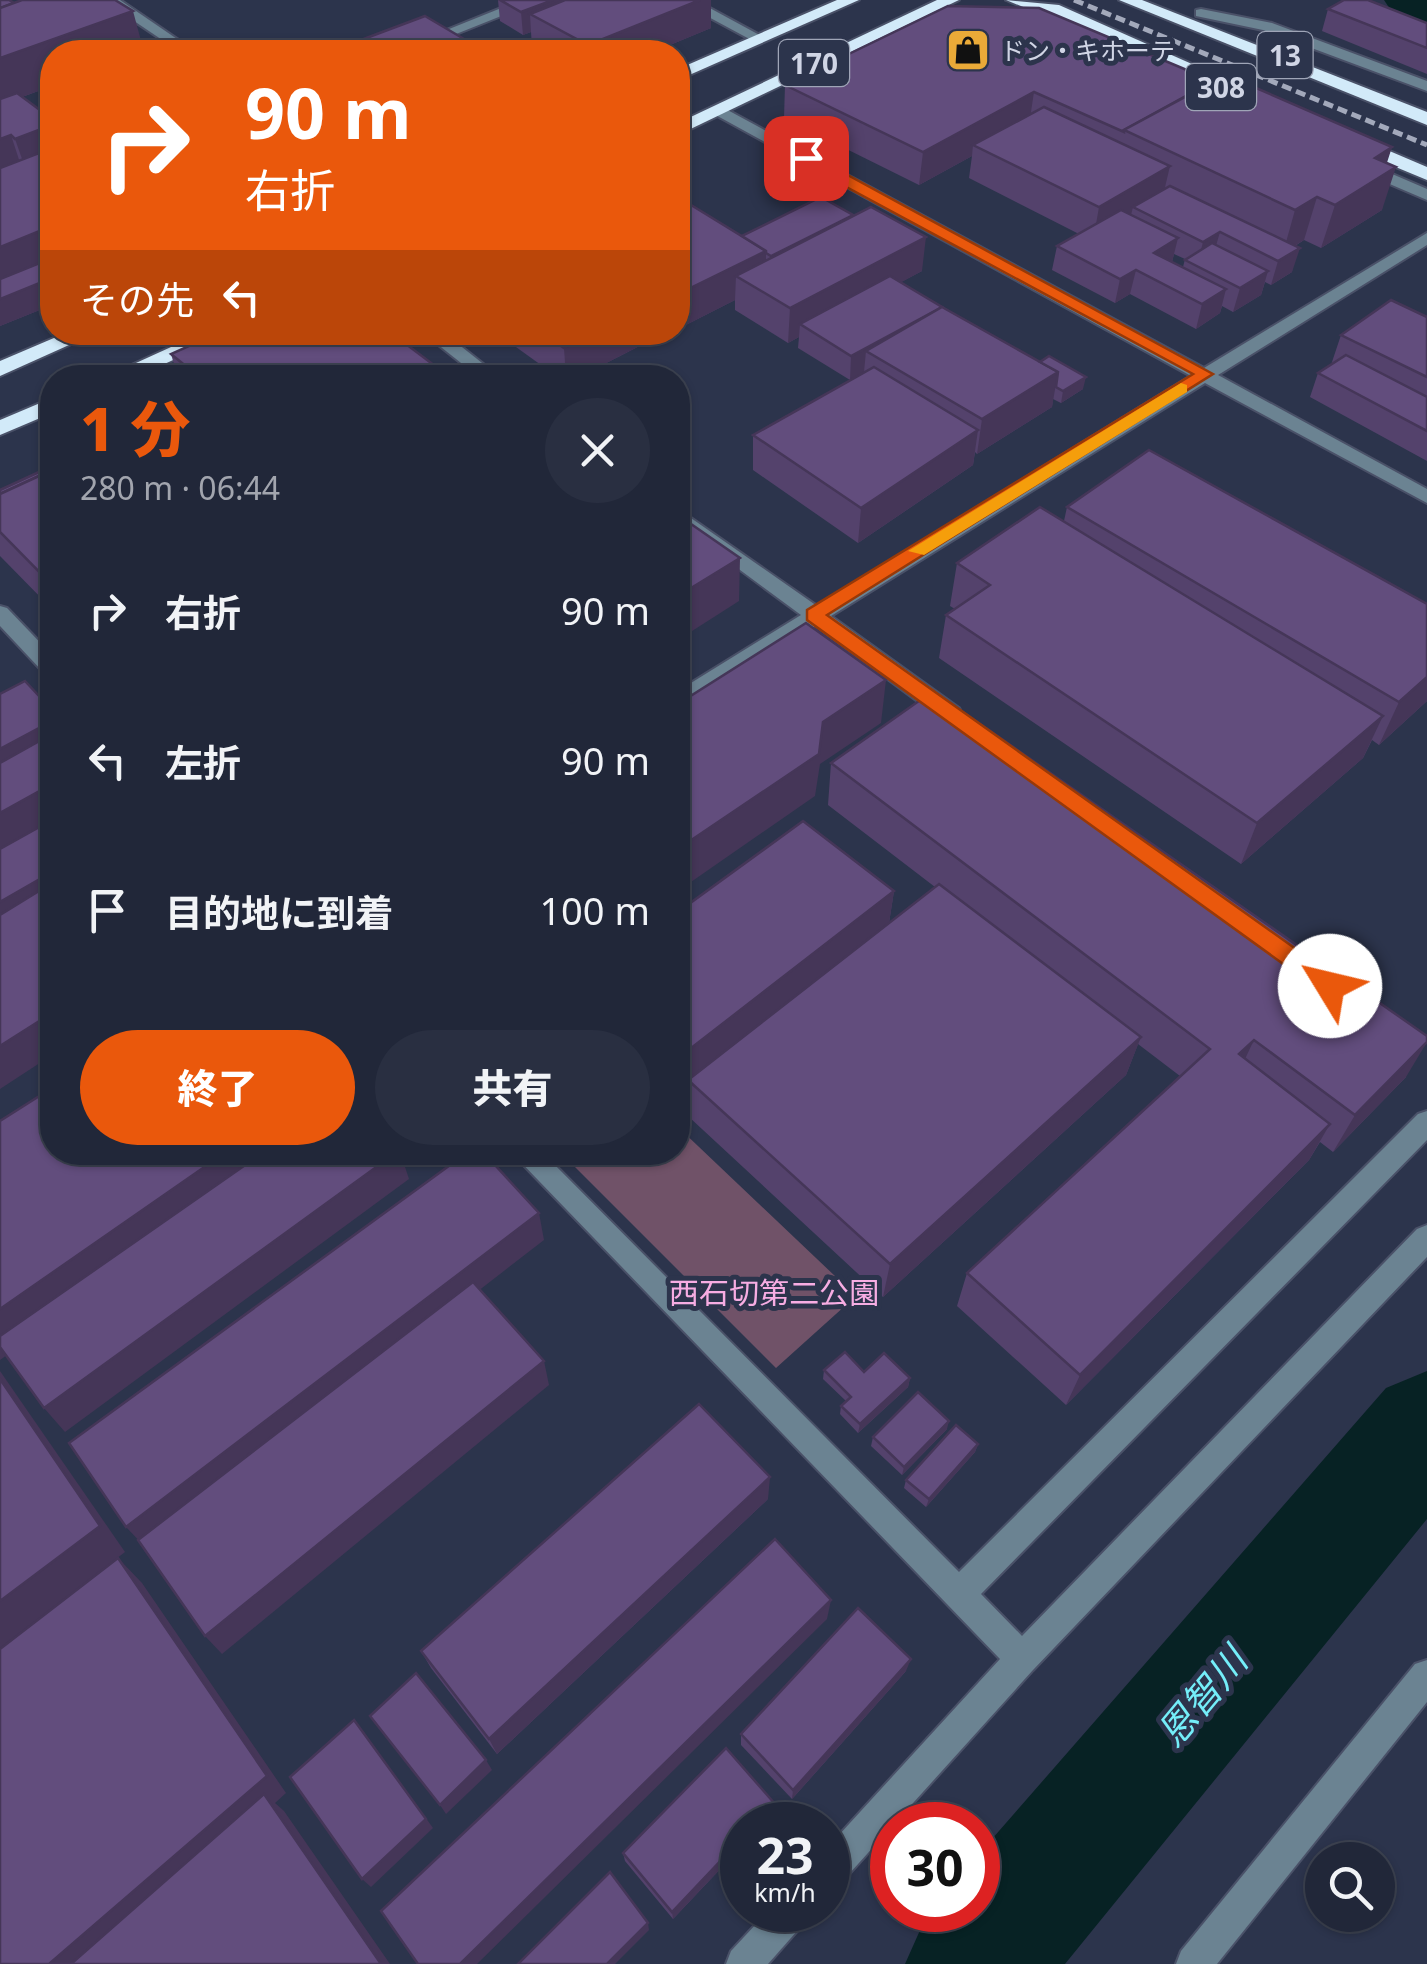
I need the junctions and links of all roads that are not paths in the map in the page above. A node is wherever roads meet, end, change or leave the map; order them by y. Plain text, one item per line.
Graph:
1 (110, 0) edge
2 (534, 0) edge
3 (684, 0) edge
4 (851, 0) edge
5 (952, 0) edge
6 (1014, 0) edge
7 (1031, 0) edge
8 (1127, 0) edge
9 (1142, 0) edge
10 (1168, 0) edge
11 (1201, 13) junction
12 (1103, 37) junction
13 (760, 39) junction
14 (172, 40) edge
15 (430, 40) edge
16 (1123, 59) edge
17 (690, 69) edge
18 (1427, 86) edge
19 (1427, 101) edge
20 (1273, 106) joint
21 (717, 110) junction
22 (1427, 110) edge
23 (1427, 119) edge
24 (690, 124) edge
25 (1337, 141) joint
26 (1427, 173) edge
27 (1427, 195) edge
28 (1427, 238) edge
29 (57, 345) edge
30 (193, 345) edge
31 (448, 345) edge
32 (145, 365) edge
33 (475, 365) edge
34 (0, 369) edge
35 (1204, 374) junction
36 (40, 410) edge
37 (0, 428) edge
38 (1427, 497) edge
39 (690, 524) edge
40 (0, 613) edge
41 (813, 615) junction
42 (40, 655) edge
43 (690, 693) edge
44 (975, 731) edge
45 (1427, 1122) edge
46 (537, 1165) edge
47 (1427, 1238) edge
48 (960, 1593) junction
49 (1022, 1659) junction
50 (1427, 1676) edge
51 (850, 1848) edge
52 (773, 1932) edge
53 (744, 1964) edge
54 (1194, 1964) edge

1 - 14 street
2 - 15 street
3 - 13 street
4 - 13 highway, 170
5 - 21 highway, 170
6 - 12 highway, 308
7 - 20 highway, 13
8 - 23 highway
9 - 22 highway, 13
10 - 11 highway, 308
11 - 18 street
11 - 19 highway, 308
12 - 16 street
12 - 20 highway, 308
13 - 17 highway, 170
21 - 24 highway, 170
21 - 35 street
25 - 26 highway
25 - 27 street
28 - 35 street
29 - 34 highway
30 - 32 highway
31 - 33 street
35 - 38 street
35 - 41 street
36 - 37 highway
39 - 41 street
40 - 42 street
41 - 43 street
41 - 44 street
45 - 48 street
46 - 48 street
47 - 49 street
48 - 49 street
49 - 51 street
50 - 54 street
52 - 53 street

